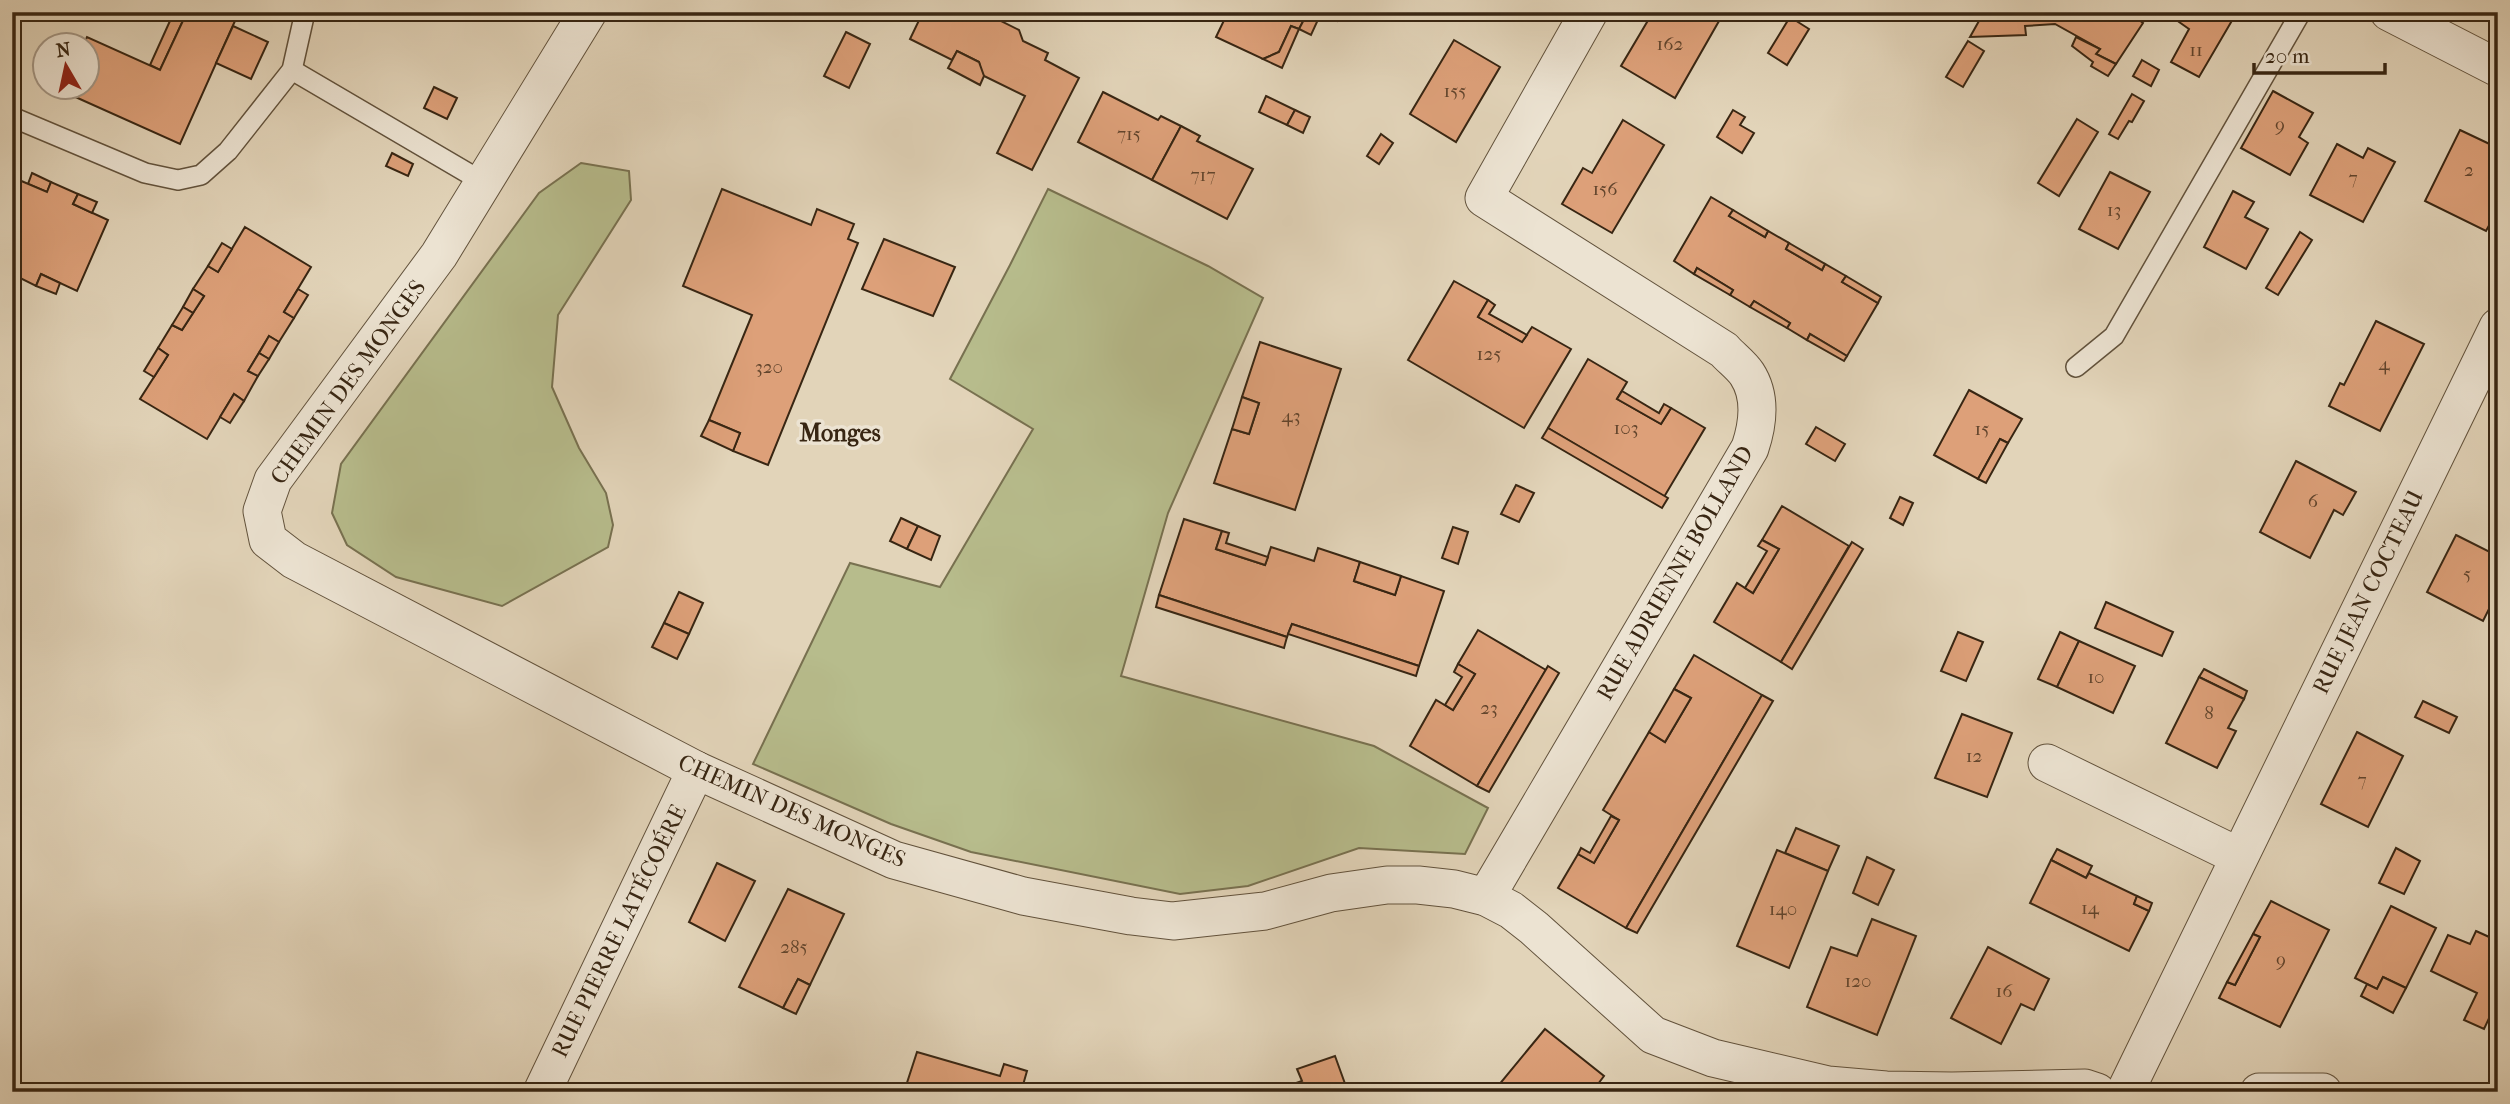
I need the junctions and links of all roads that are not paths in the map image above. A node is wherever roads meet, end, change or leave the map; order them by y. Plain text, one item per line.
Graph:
1 (305, 12) edge
2 (588, 12) edge
3 (1589, 12) edge
4 (2301, 12) edge
5 (2389, 12) edge
6 (2498, 68) edge
7 (292, 69) junction
8 (12, 117) edge
9 (483, 182) junction
10 (2498, 327) edge
11 (2076, 367) dead end
12 (2047, 763) dead end
13 (696, 770) junction
14 (2238, 856) junction
15 (1486, 897) junction
16 (542, 1092) edge
17 (2097, 1092) edge
18 (2125, 1092) edge
19 (2259, 1092) edge
20 (2323, 1092) edge

1 - 7 lane
2 - 9 street, CHEMIN DES MONGES
3 - 15 street, RUE ADRIENNE BOLLAND
4 - 11 lane
5 - 6 street
7 - 8 lane
7 - 9 lane
9 - 13 street, CHEMIN DES MONGES
10 - 14 street, RUE JEAN COCTEAU
12 - 14 street
13 - 15 street, CHEMIN DES MONGES
13 - 16 street, RUE PIERRE LATÉCOÉRE
14 - 18 street, RUE JEAN COCTEAU
15 - 17 street, CHEMIN DES MONGES
19 - 20 street

